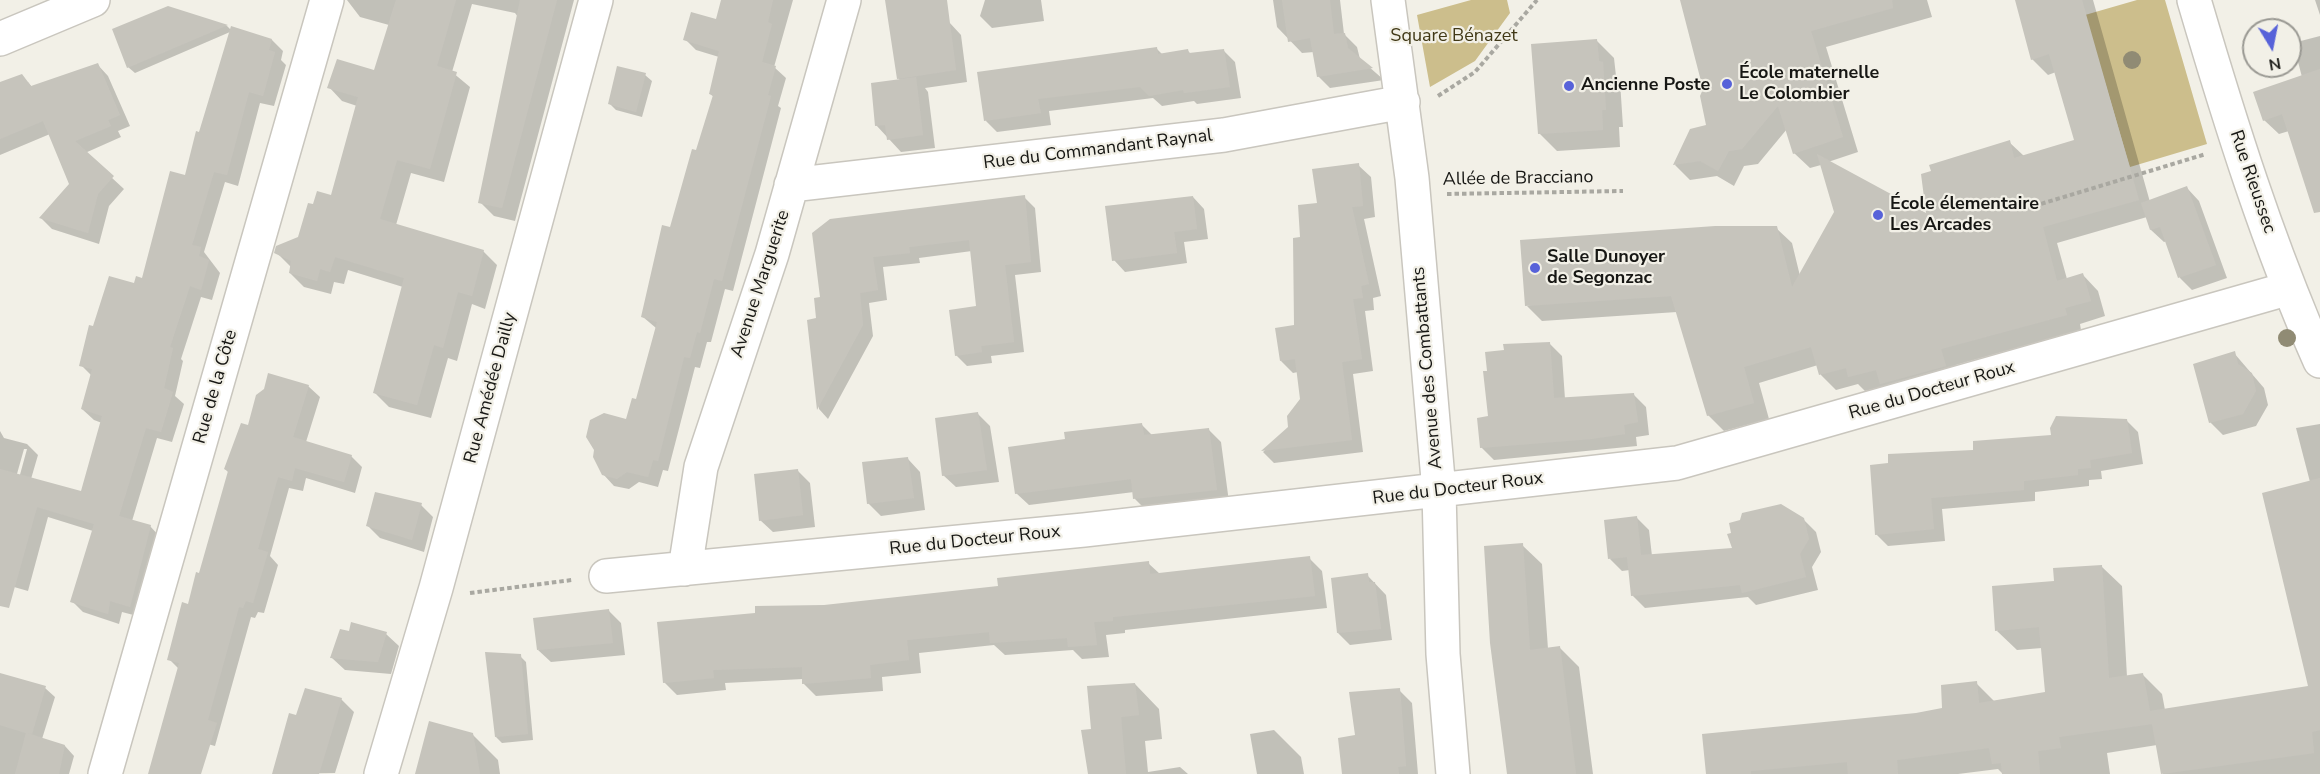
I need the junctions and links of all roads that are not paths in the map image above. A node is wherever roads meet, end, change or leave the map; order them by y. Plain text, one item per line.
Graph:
1 (93, 0) edge
2 (327, 0) edge
3 (596, 0) edge
4 (844, 0) edge
5 (1388, 0) edge
6 (2194, 0) edge
7 (0, 39) edge
8 (1403, 100) junction
9 (791, 186) junction
10 (2288, 287) junction
11 (2320, 361) edge
12 (1439, 491) junction
13 (685, 568) junction
14 (606, 576) road end
15 (105, 774) edge
16 (381, 774) edge
17 (1453, 774) edge

1 - 7 street
2 - 15 street, Rue de la Côte
3 - 16 street, Rue Amédée Dailly
4 - 9 street, Avenue Marguerite
5 - 8 street, Avenue des Combattants
6 - 10 street, Rue Rieussec
8 - 9 street, Rue du Commandant Raynal
8 - 12 street, Avenue des Combattants
9 - 13 street, Avenue Marguerite
10 - 11 street, Rue Rieussec
10 - 12 street, Rue du Docteur Roux
12 - 13 street, Rue du Docteur Roux
12 - 17 street, Avenue des Combattants
13 - 14 street, Rue du Docteur Roux

